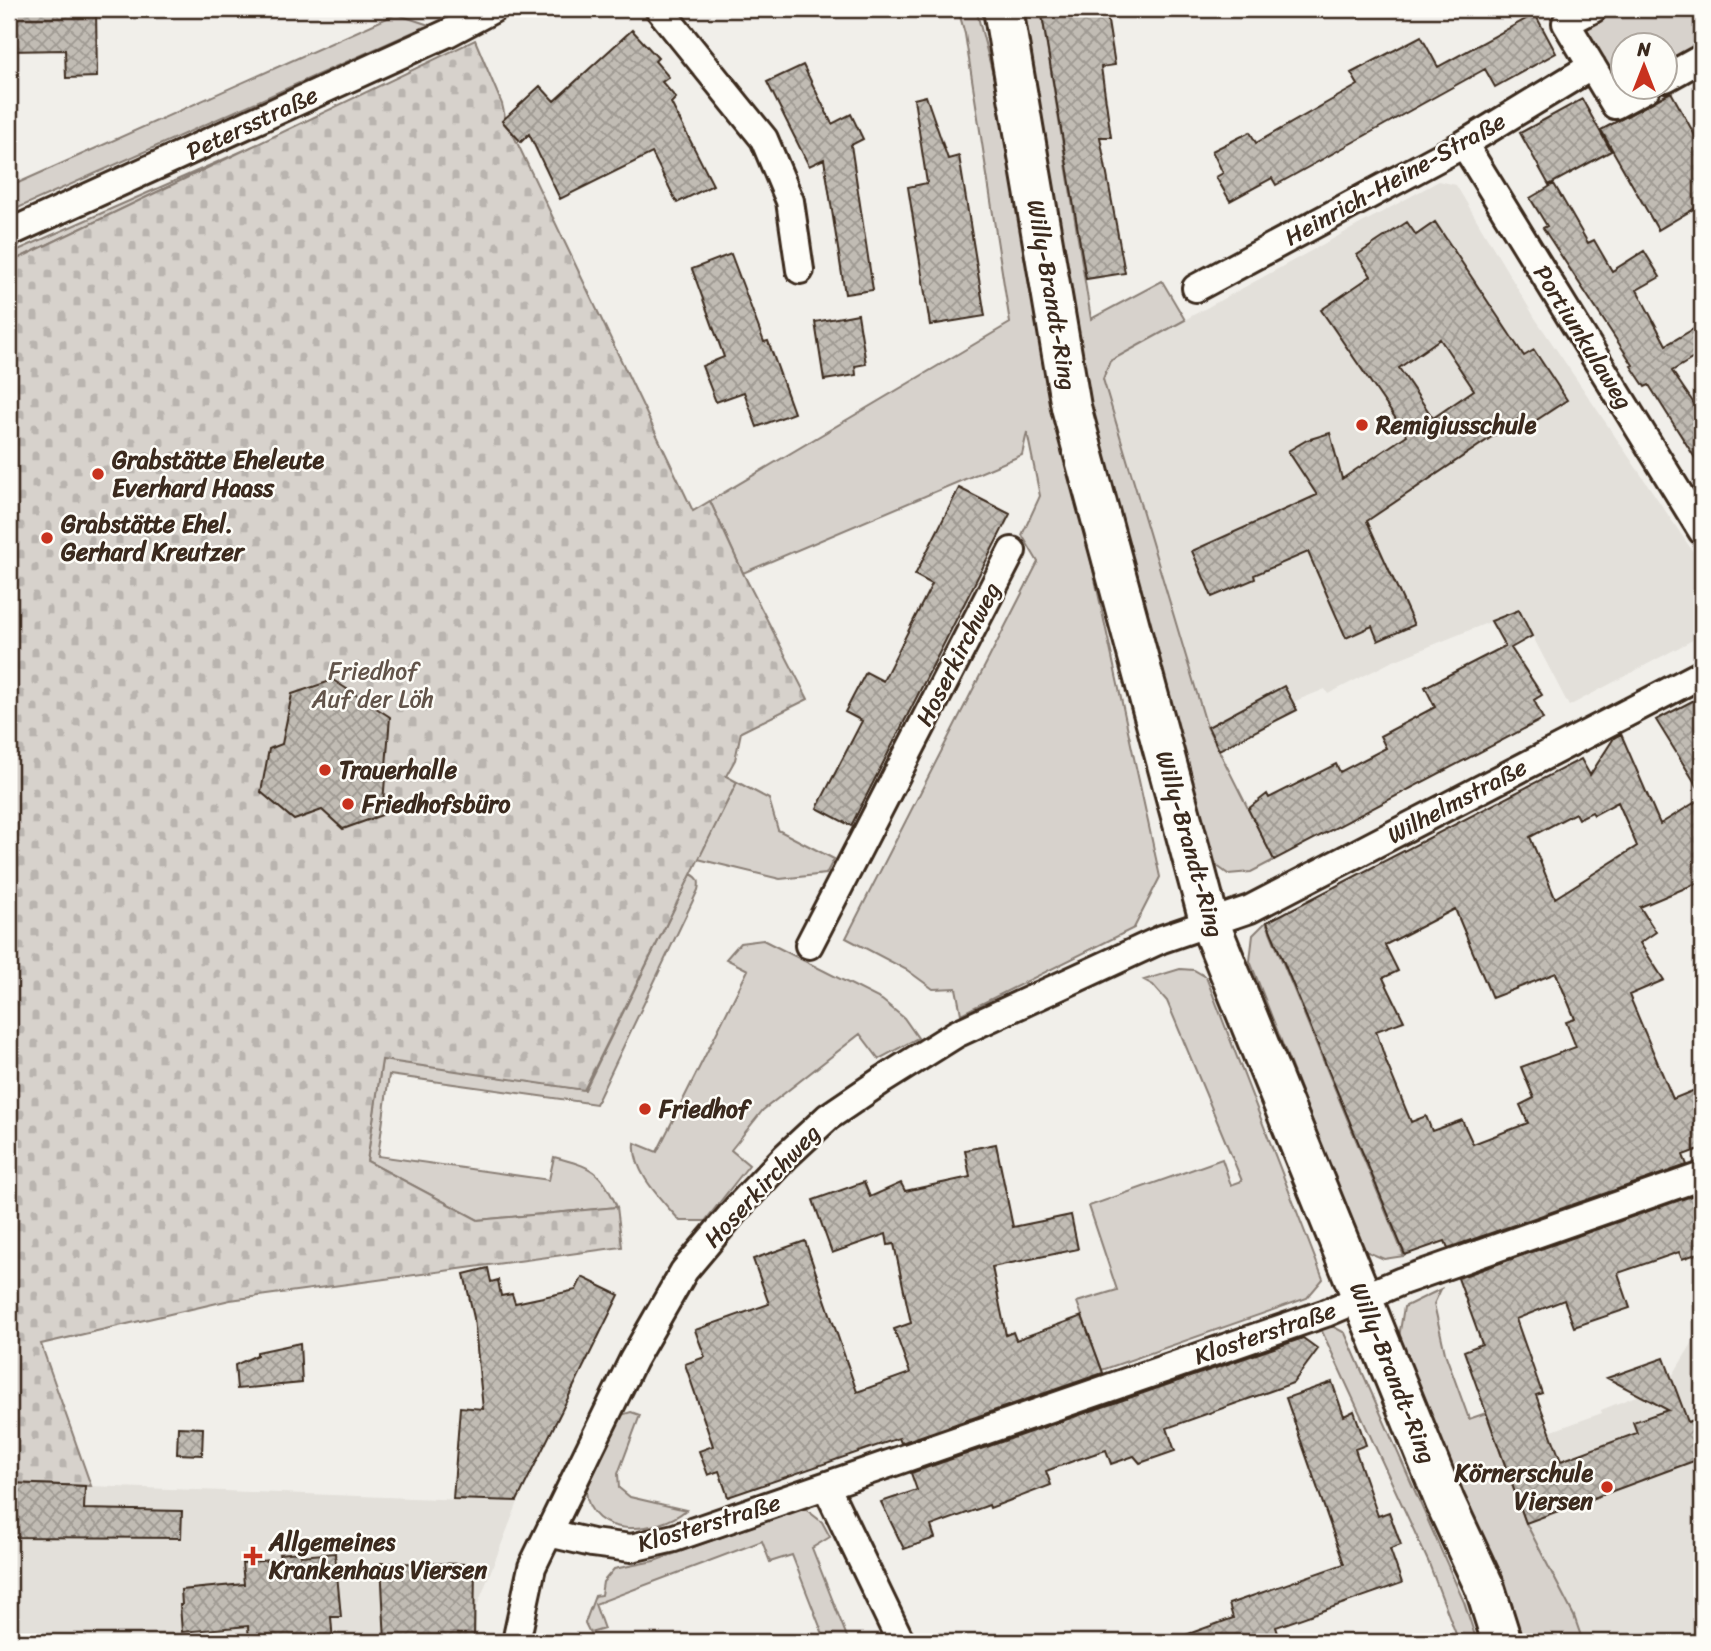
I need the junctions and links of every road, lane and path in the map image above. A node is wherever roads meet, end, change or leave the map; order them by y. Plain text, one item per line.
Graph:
1 (494, 9) edge
2 (659, 9) edge
3 (1003, 9) edge
4 (1593, 9) edge
5 (1562, 16) edge
6 (1702, 58) edge
7 (1592, 66) junction
8 (1680, 70) edge
9 (1610, 97) edge
10 (1464, 144) junction
11 (9, 233) edge
12 (800, 270) dead end
13 (1196, 288) dead end
14 (1702, 531) edge
15 (1012, 551) dead end
16 (1702, 674) edge
17 (1210, 924) junction
18 (809, 945) dead end
19 (1702, 1176) edge
20 (1363, 1298) junction
21 (826, 1486) junction
22 (549, 1533) junction
23 (516, 1642) edge
24 (901, 1642) edge
25 (1502, 1642) edge

1 - 11 street, Petersstraße
2 - 12 street
3 - 17 main road, Willy-Brandt-Ring
4 - 5 street
5 - 7 street
6 - 8 street
7 - 9 street
7 - 10 street, Heinrich-Heine-Straße
10 - 13 street, Heinrich-Heine-Straße
10 - 14 street, Portiunkulaweg
15 - 18 street, Hoserkirchweg
16 - 17 street, Wilhelmstraße
17 - 20 main road, Willy-Brandt-Ring
17 - 22 street, Hoserkirchweg
19 - 20 street, Klosterstraße
20 - 21 street, Klosterstraße
20 - 25 main road, Willy-Brandt-Ring
21 - 22 street, Klosterstraße
21 - 24 street
22 - 23 street, Hoserkirchweg

